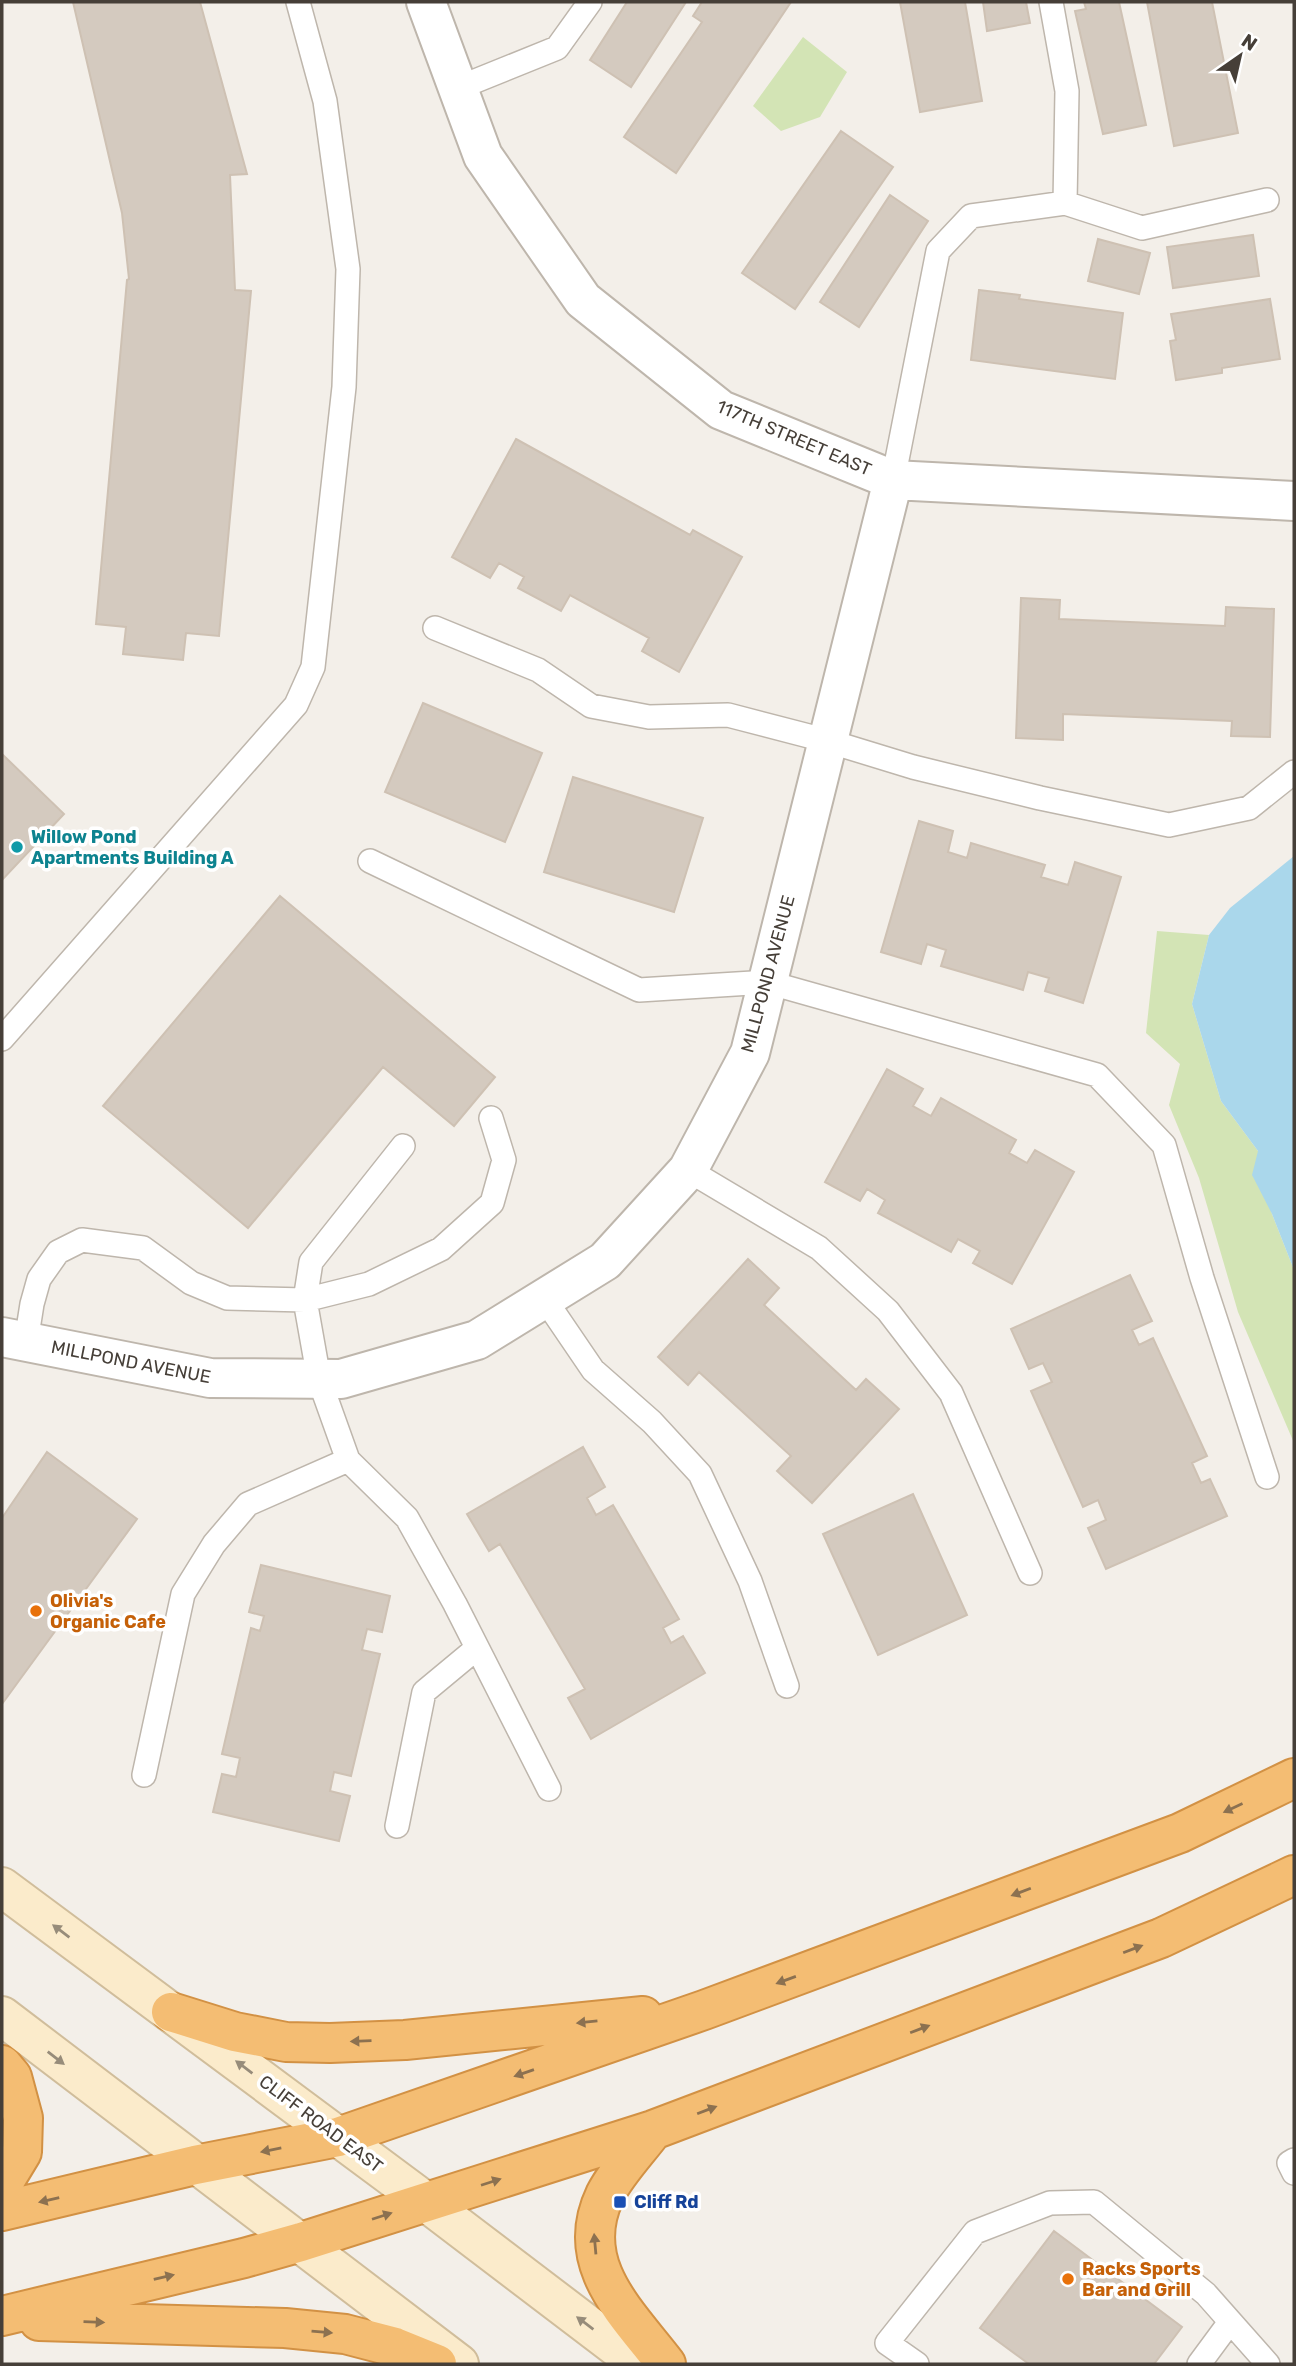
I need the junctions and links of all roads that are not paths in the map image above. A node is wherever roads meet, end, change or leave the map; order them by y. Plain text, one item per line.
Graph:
1 (299, 2) edge
2 (426, 2) edge
3 (590, 2) edge
4 (1051, 2) edge
5 (458, 89) junction
6 (1267, 200) dead end
7 (1065, 202) junction
8 (893, 480) junction
9 (1294, 501) edge
10 (435, 628) dead end
11 (828, 741) junction
12 (1294, 772) edge
13 (370, 861) dead end
14 (767, 982) junction
15 (2, 1039) edge
16 (491, 1118) dead end
17 (403, 1146) dead end
18 (688, 1170) junction
19 (544, 1298) junction
20 (304, 1300) junction
21 (14, 1339) edge
22 (318, 1379) junction
23 (348, 1460) junction
24 (1267, 1477) dead end
25 (1030, 1573) dead end
26 (477, 1648) junction
27 (787, 1686) dead end
28 (144, 1775) dead end
29 (1294, 1778) edge
30 (549, 1789) dead end
31 (397, 1826) dead end
32 (1294, 1875) edge
33 (2, 1887) edge
34 (704, 2010) junction
35 (171, 2012) junction
36 (2, 2016) edge
37 (2, 2065) edge
38 (653, 2130) junction
39 (338, 2137) junction
40 (1294, 2161) edge
41 (195, 2165) junction
42 (1294, 2173) edge
43 (2, 2185) edge
44 (426, 2202) junction
45 (2, 2211) edge
46 (301, 2242) junction
47 (2, 2318) edge
48 (1230, 2322) junction
49 (437, 2364) edge
50 (459, 2364) edge
51 (639, 2364) edge
52 (666, 2364) edge
53 (916, 2364) edge
54 (1199, 2364) edge
55 (1268, 2364) edge

1 - 15 lane
2 - 5 street, 117TH STREET EAST
3 - 5 lane
4 - 7 lane
5 - 8 street, 117TH STREET EAST
6 - 7 lane
7 - 8 lane
8 - 9 street, 117TH STREET EAST
8 - 11 street, MILLPOND AVENUE
10 - 11 lane
11 - 12 lane
11 - 14 street, MILLPOND AVENUE
13 - 14 lane
14 - 18 street, MILLPOND AVENUE
14 - 24 lane
16 - 20 lane
17 - 20 lane
18 - 19 street, MILLPOND AVENUE
18 - 25 lane
19 - 22 street, MILLPOND AVENUE
19 - 27 lane
20 - 21 lane
20 - 22 lane
21 - 22 street, MILLPOND AVENUE
22 - 23 lane
23 - 26 lane
23 - 28 lane
26 - 30 lane
26 - 31 lane
29 -> 34 highway
38 -> 32 highway
35 -> 33 main road, CLIFF ROAD EAST
34 -> 35 highway
34 -> 39 highway
39 -> 35 main road, CLIFF ROAD EAST
36 -> 41 main road
37 - 43 highway
44 -> 38 highway
52 -> 38 highway
39 -> 41 highway
39 - 44 main road, CLIFF ROAD EAST
40 - 42 lane
41 -> 45 highway
41 - 46 main road
46 -> 44 highway
51 -> 44 main road, CLIFF ROAD EAST
47 -> 46 highway
46 - 50 main road
47 -> 49 highway
48 - 53 lane
48 - 54 lane
48 - 55 lane

